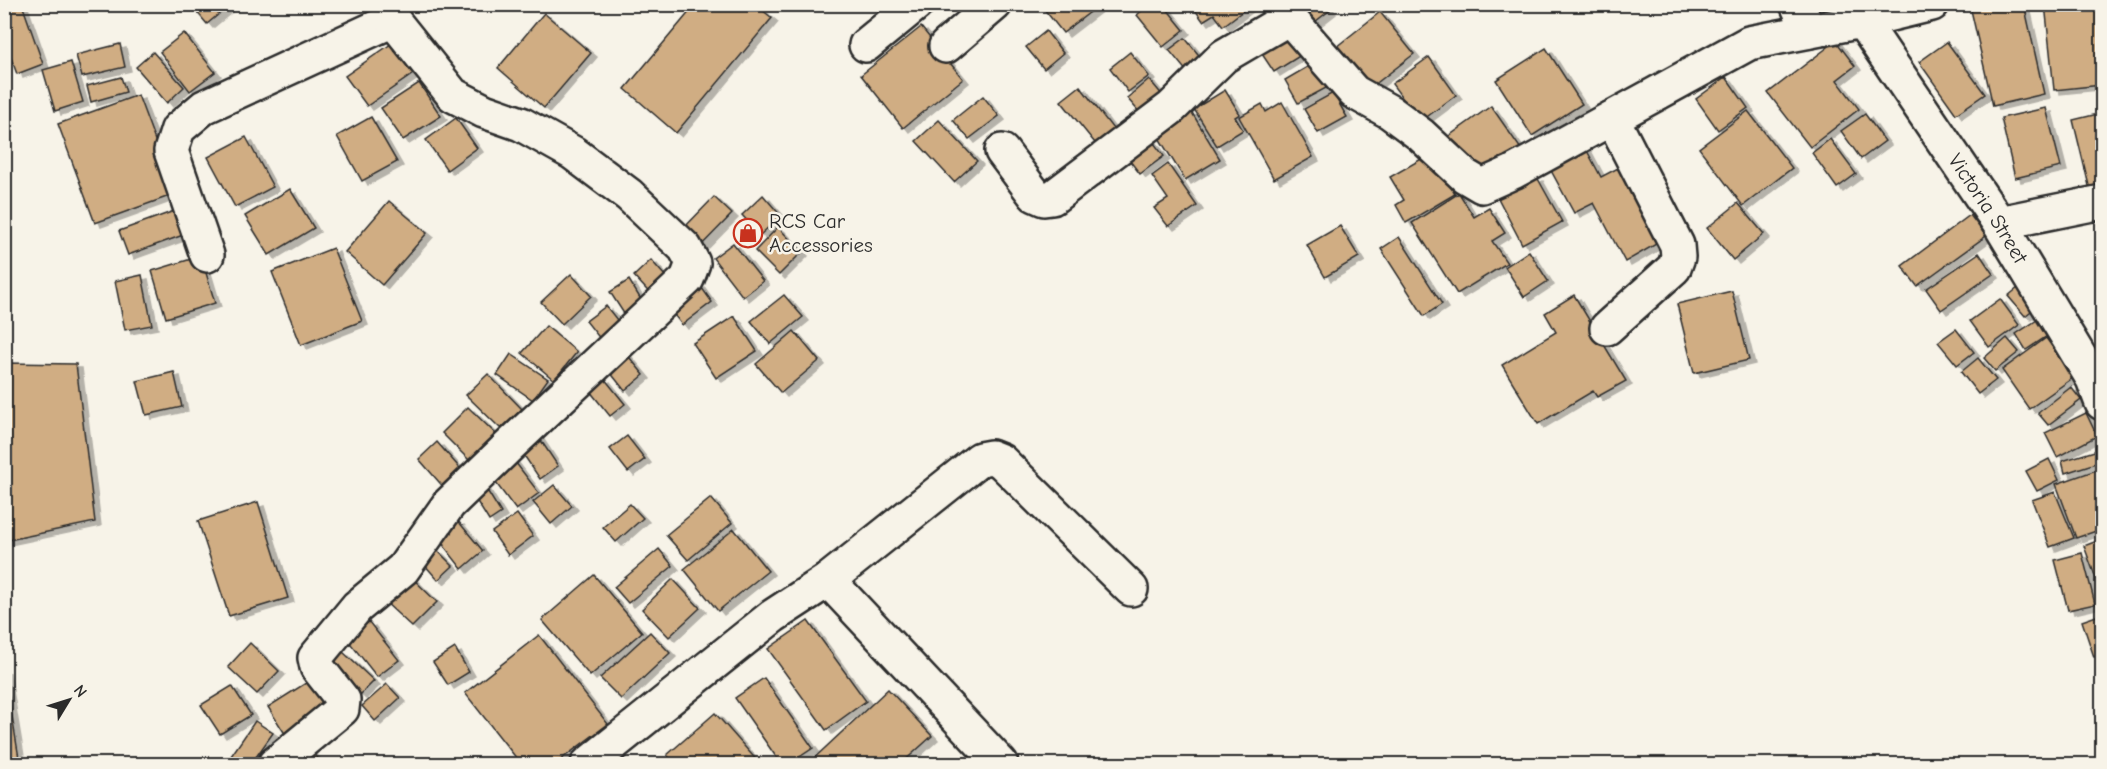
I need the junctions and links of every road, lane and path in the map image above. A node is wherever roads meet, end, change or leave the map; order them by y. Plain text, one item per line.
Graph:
1 (916, 4) edge
2 (996, 4) edge
3 (1932, 4) edge
4 (1283, 11) edge
5 (392, 12) edge
6 (1803, 18) edge
7 (1862, 21) junction
8 (866, 45) dead end
9 (946, 46) dead end
10 (1612, 118) junction
11 (1002, 151) dead end
12 (2103, 202) edge
13 (1999, 223) junction
14 (207, 255) dead end
15 (1607, 328) dead end
16 (2099, 387) edge
17 (828, 580) junction
18 (1131, 589) dead end
19 (275, 765) edge
20 (588, 765) edge
21 (1001, 765) edge

1 - 8 street
2 - 9 street
3 - 7 street
4 - 10 street
4 - 11 street
5 - 14 street
5 - 19 street
6 - 7 street
6 - 10 street
7 - 13 street, Victoria Street
10 - 15 street
12 - 13 street
13 - 16 street, Victoria Street
17 - 18 street
17 - 20 street
17 - 21 street

